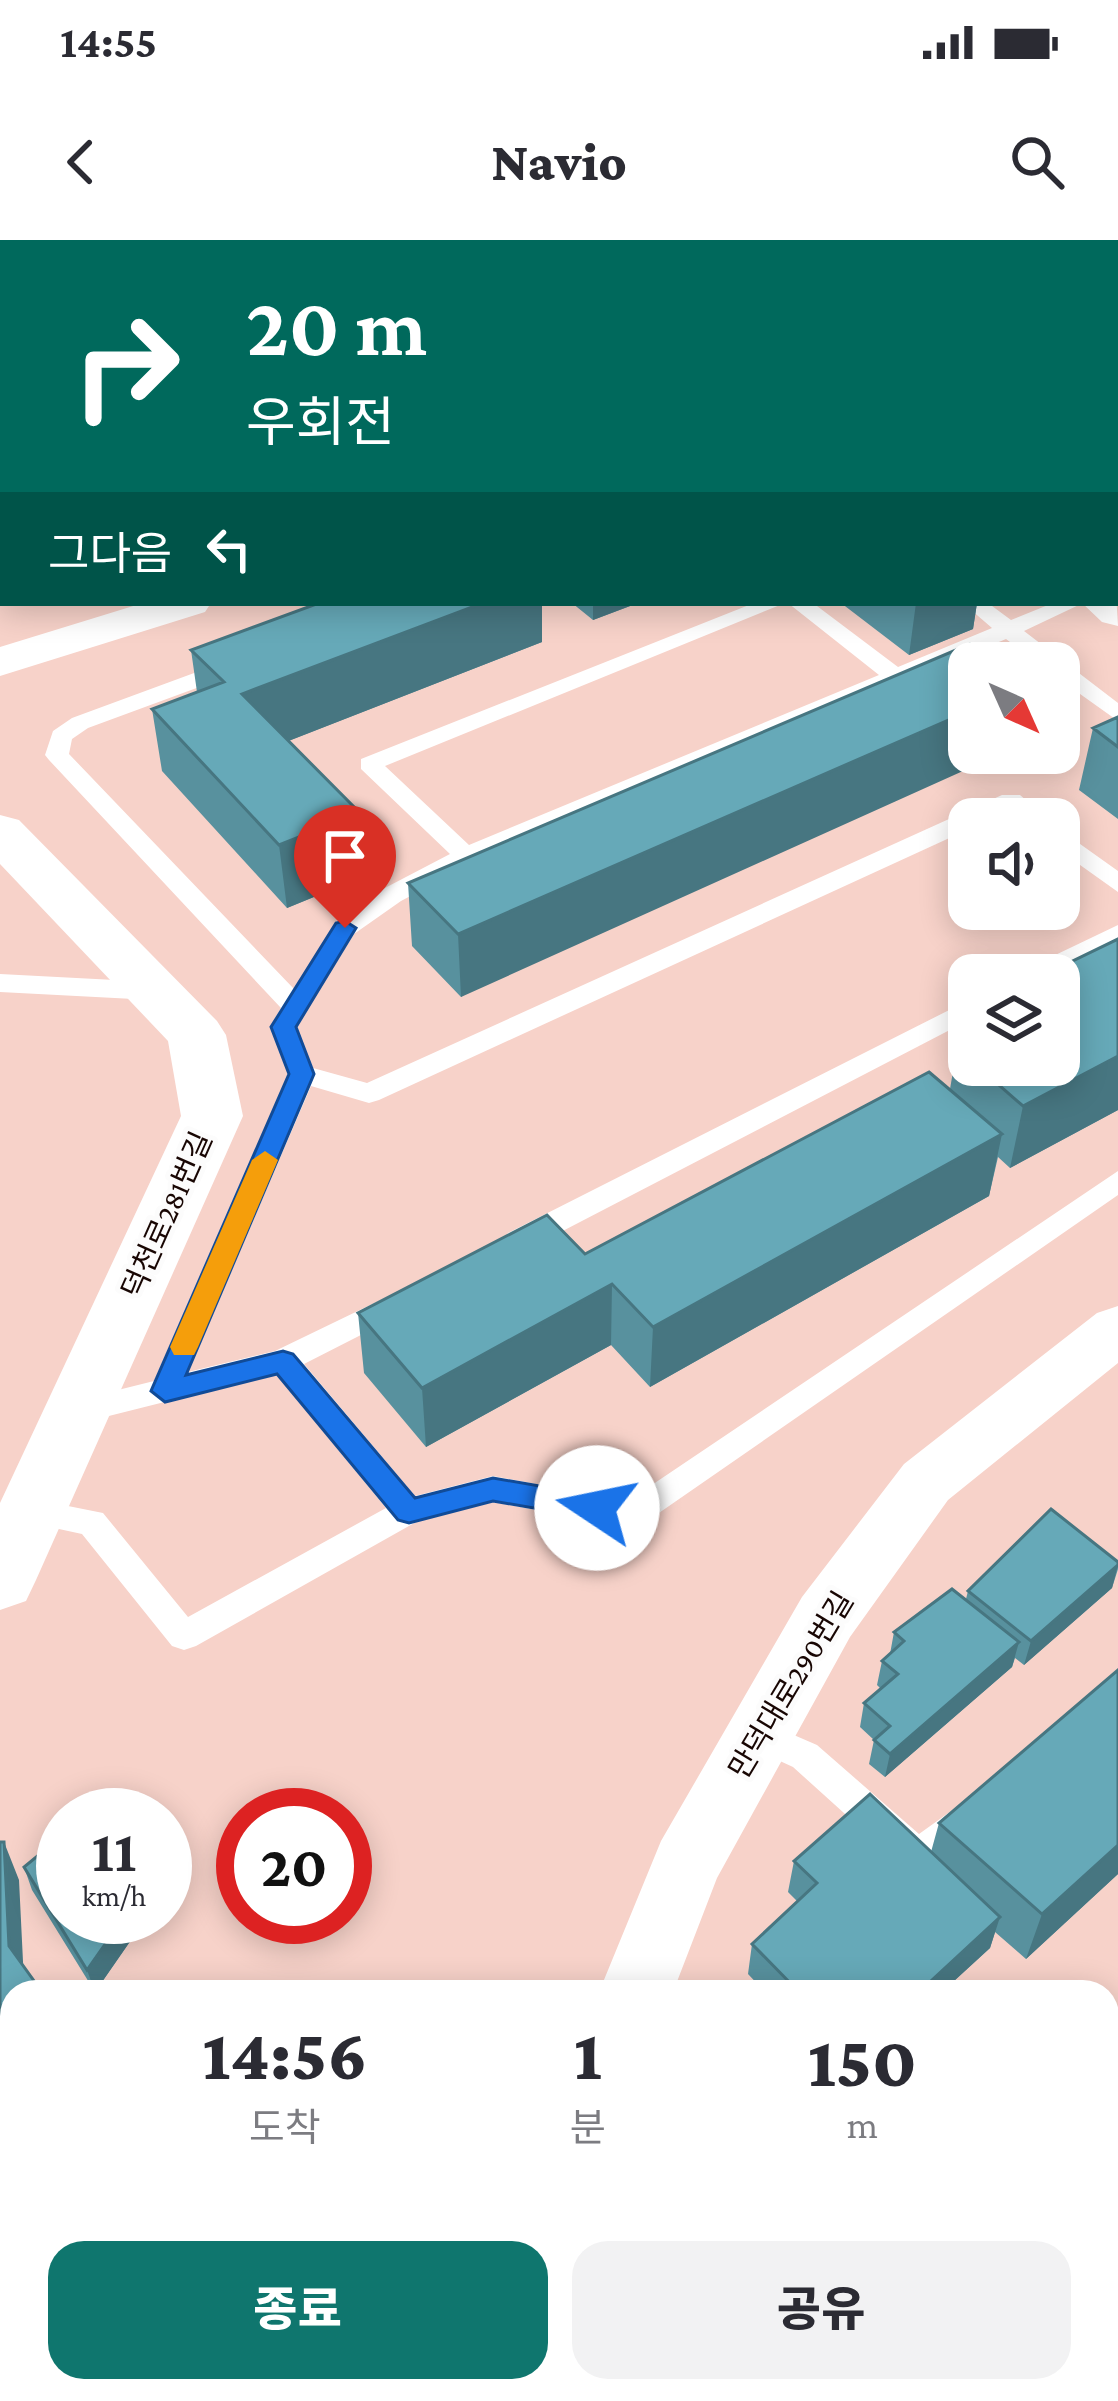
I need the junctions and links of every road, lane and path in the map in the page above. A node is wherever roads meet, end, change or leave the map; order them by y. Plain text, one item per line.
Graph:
1 (180, 606) edge
2 (766, 606) edge
3 (803, 606) edge
4 (978, 606) edge
5 (1065, 606) edge
6 (1008, 629) junction
7 (1025, 642) edge
8 (254, 659) edge
9 (0, 662) edge
10 (894, 675) junction
11 (1080, 685) edge
12 (1118, 714) edge
13 (948, 829) edge
14 (0, 832) edge
15 (1080, 854) edge
16 (466, 856) junction
17 (1118, 884) edge
18 (1118, 933) edge
19 (1077, 954) edge
20 (0, 983) edge
21 (153, 991) junction
22 (296, 1007) junction
23 (948, 1020) edge
24 (302, 1074) junction
25 (1118, 1181) edge
26 (491, 1255) edge
27 (429, 1287) edge
28 (1115, 1336) edge
29 (283, 1361) junction
30 (165, 1391) junction
31 (77, 1412) junction
32 (409, 1511) junction
33 (33, 1512) junction
34 (0, 1580) edge
35 (759, 1735) junction
36 (985, 1798) edge
37 (686, 1864) junction
38 (641, 1980) edge
39 (676, 1980) edge

1 - 9 street
2 - 16 lane
3 - 10 lane
4 - 6 lane
5 - 6 lane
6 - 7 lane
6 - 10 lane
8 - 22 lane
10 - 16 lane
11 - 12 lane
13 - 24 lane
14 - 21 street, 덕천로281번길
15 - 17 lane
16 - 22 lane
18 - 19 lane
20 - 21 lane
21 - 31 street, 덕천로281번길
22 - 24 lane
23 - 26 lane
24 - 30 lane
25 - 32 lane
27 - 29 lane
28 - 35 street, 만덕대로290번길
29 - 30 lane
29 - 32 lane
30 - 31 lane
31 - 33 street, 덕천로281번길
32 - 33 lane
33 - 34 street, 덕천로281번길
35 - 36 lane
35 - 37 street, 만덕대로290번길
37 - 38 street, 만덕대로290번길
37 - 39 street

